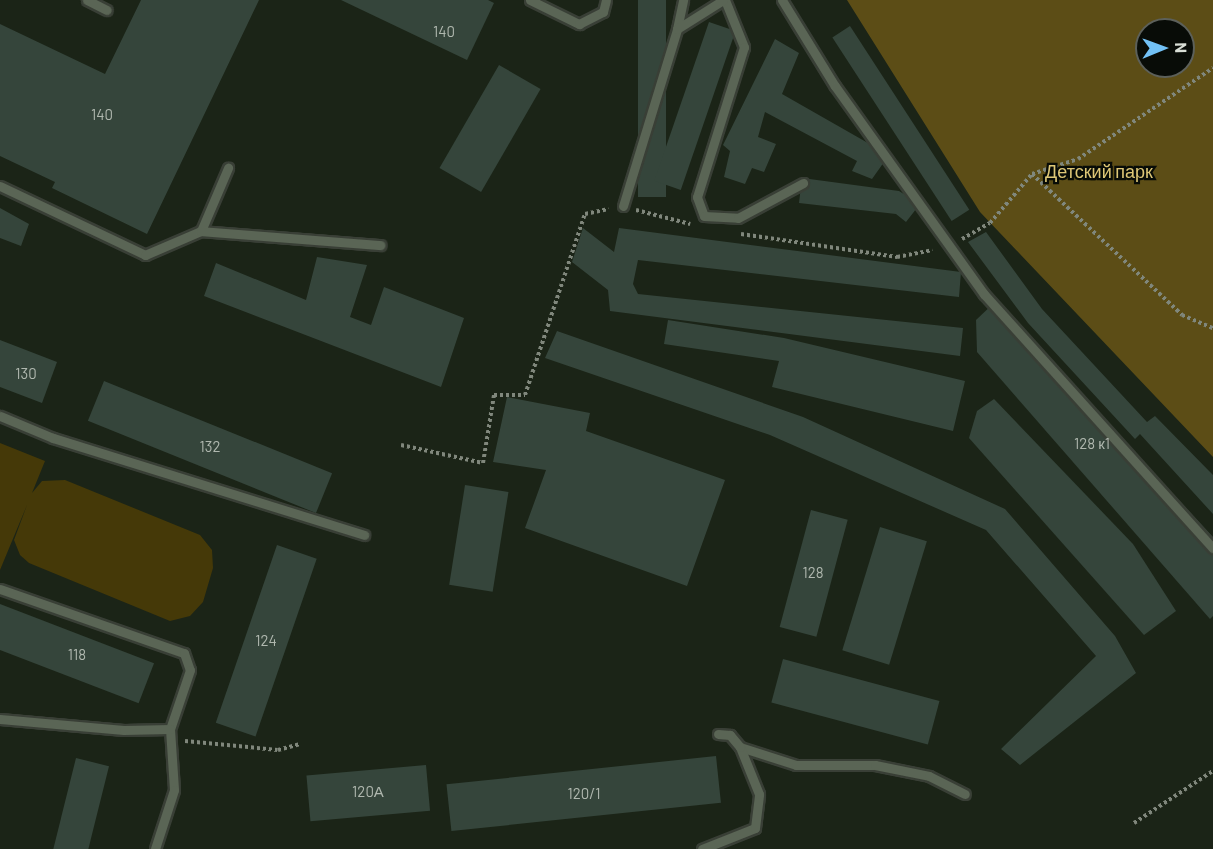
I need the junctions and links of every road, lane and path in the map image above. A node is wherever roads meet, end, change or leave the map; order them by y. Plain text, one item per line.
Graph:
1 (87, 0) edge
2 (530, 0) edge
3 (606, 0) edge
4 (683, 0) edge
5 (724, 0) edge
6 (782, 0) edge
7 (107, 10) dead end
8 (677, 29) junction
9 (1213, 68) edge
10 (228, 168) dead end
11 (1032, 174) junction
12 (802, 183) dead end
13 (0, 186) edge
14 (623, 206) junction
15 (703, 226) dead end
16 (201, 231) junction
17 (738, 234) dead end
18 (380, 245) dead end
19 (950, 246) junction
20 (1213, 328) edge
21 (0, 416) edge
22 (401, 445) dead end
23 (364, 535) dead end
24 (1213, 548) edge
25 (0, 589) edge
26 (0, 719) edge
27 (170, 729) junction
28 (718, 734) dead end
29 (171, 740) junction
30 (300, 744) dead end
31 (740, 747) junction
32 (1213, 771) edge
33 (965, 794) dead end
34 (1134, 823) dead end
35 (155, 849) edge
36 (702, 849) edge

1 - 7 lane
2 - 3 lane
4 - 8 lane
5 - 8 lane
5 - 12 lane
6 - 19 lane
8 - 14 lane
9 - 11 path
10 - 16 lane
11 - 19 path
11 - 20 path
13 - 16 lane
14 - 15 path
14 - 22 path
16 - 18 lane
17 - 19 path
19 - 24 lane
21 - 23 lane
25 - 27 lane
26 - 27 lane
27 - 29 lane
28 - 31 lane
29 - 30 path
29 - 35 lane
31 - 33 lane
31 - 36 lane
32 - 34 path

